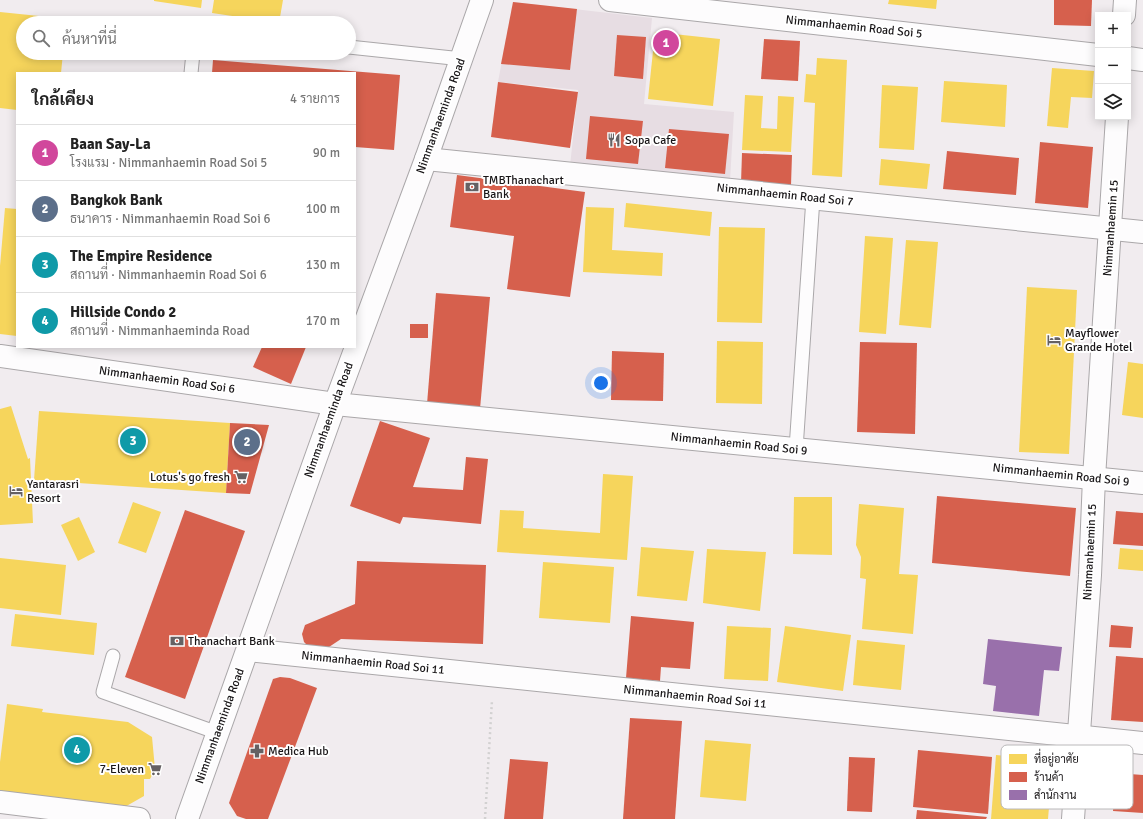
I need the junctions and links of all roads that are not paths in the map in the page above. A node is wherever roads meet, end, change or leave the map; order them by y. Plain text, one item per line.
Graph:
1 (482, 0) edge
2 (610, 0) edge
3 (1125, 0) edge
4 (1124, 12) edge
5 (356, 48) edge
6 (1095, 55) edge
7 (1131, 58) edge
8 (462, 59) junction
9 (192, 60) edge
10 (1143, 60) edge
11 (191, 72) edge
12 (1118, 120) edge
13 (426, 159) junction
14 (813, 198) junction
15 (1111, 229) junction
16 (1143, 232) edge
17 (356, 345) edge
18 (355, 348) edge
19 (0, 356) edge
20 (334, 404) junction
21 (796, 450) junction
22 (1094, 478) junction
23 (1143, 483) edge
24 (248, 650) junction
25 (113, 656) dead end
26 (218, 733) junction
27 (1079, 737) junction
28 (1143, 743) edge
29 (1078, 745) edge
30 (0, 802) edge
31 (1074, 809) edge
32 (139, 819) edge
33 (187, 819) edge
34 (1073, 819) edge

1 - 8 street, Nimmanhaeminda Road
2 - 6 street, Nimmanhaemin Road Soi 5
3 - 4 street
5 - 8 lane
7 - 10 street
8 - 13 street, Nimmanhaeminda Road
9 - 11 lane
12 - 15 street, Nimmanhaemin 15
13 - 14 street, Nimmanhaemin Road Soi 7
13 - 17 street, Nimmanhaeminda Road
14 - 15 street, Nimmanhaemin Road Soi 7
14 - 21 lane
15 - 16 street, Nimmanhaemin Road Soi 7
15 - 22 street, Nimmanhaemin 15
18 - 20 street, Nimmanhaeminda Road
19 - 20 street, Nimmanhaemin Road Soi 6
20 - 21 street, Nimmanhaemin Road Soi 9
20 - 24 street, Nimmanhaeminda Road
21 - 22 street, Nimmanhaemin Road Soi 9
22 - 23 street, Nimmanhaemin Road Soi 9
22 - 27 street, Nimmanhaemin 15
24 - 26 street, Nimmanhaeminda Road
24 - 27 street, Nimmanhaemin Road Soi 11
25 - 26 lane
26 - 33 street, Nimmanhaeminda Road
27 - 28 street, Nimmanhaemin Road Soi 11
27 - 29 street, Nimmanhaemin 15
30 - 32 street
31 - 34 street, Nimmanhaemin 15

